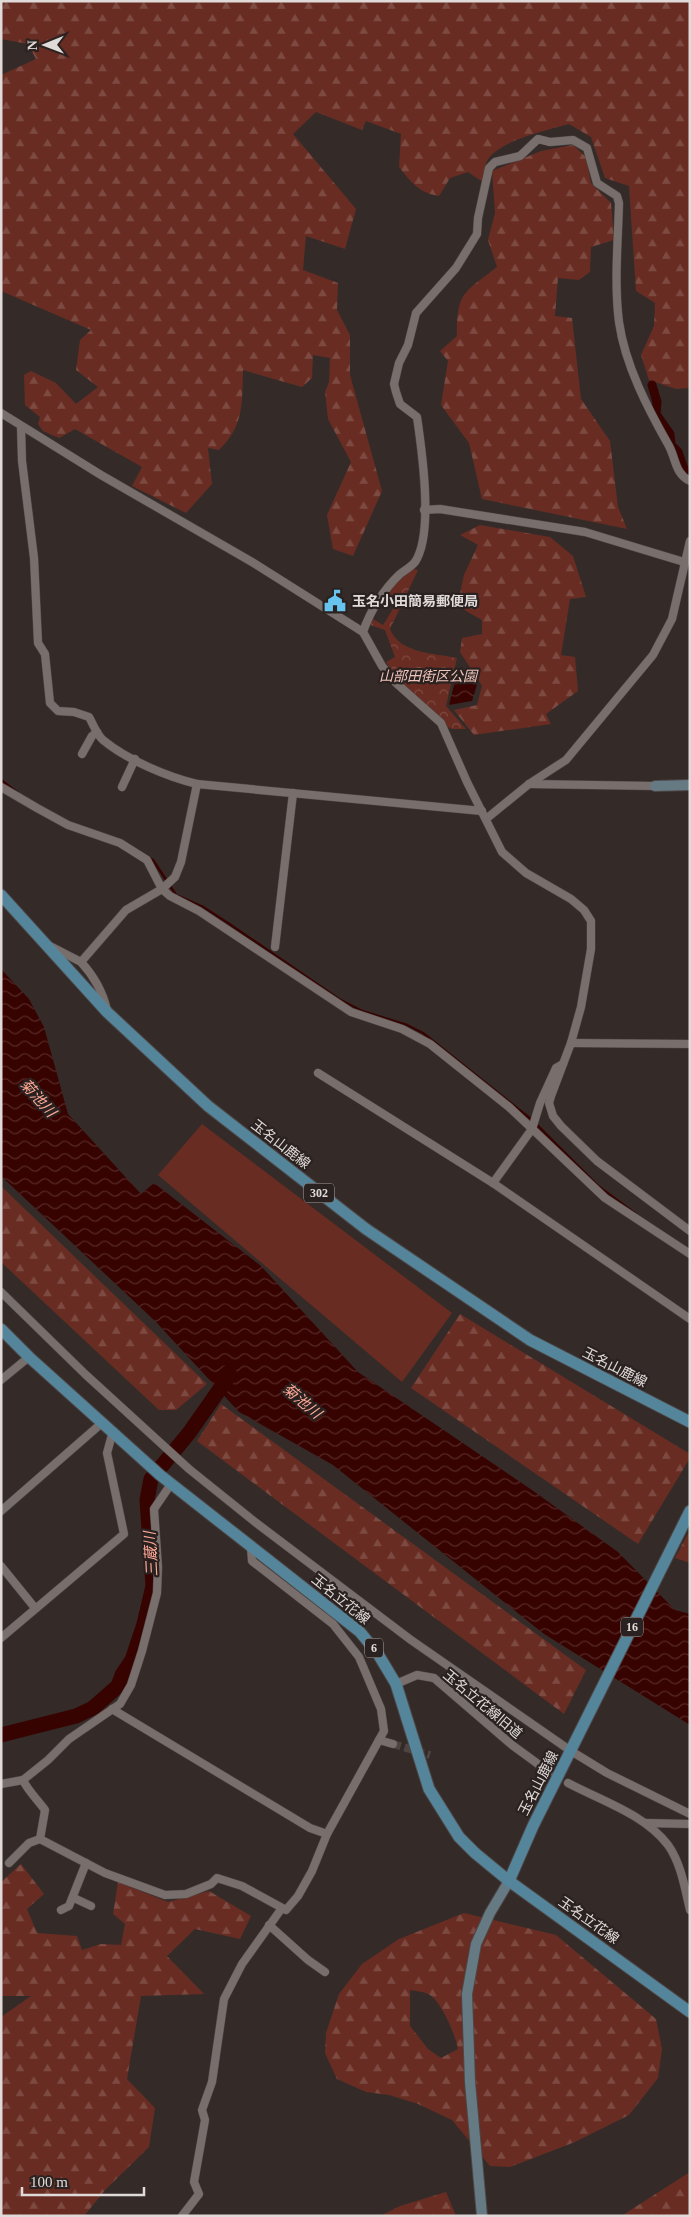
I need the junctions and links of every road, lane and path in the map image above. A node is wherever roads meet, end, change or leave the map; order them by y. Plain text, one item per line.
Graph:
1 (1, 413) edge
2 (21, 427) junction
3 (690, 481) edge
4 (424, 510) junction
5 (690, 540) edge
6 (684, 562) junction
7 (363, 632) junction
8 (97, 732) junction
9 (82, 754) dead end
10 (135, 759) junction
11 (197, 784) junction
12 (529, 784) junction
13 (690, 785) edge
14 (1, 786) edge
15 (656, 786) joint
16 (122, 787) dead end
17 (293, 793) junction
18 (482, 811) junction
19 (486, 819) junction
20 (162, 889) junction
21 (1, 895) edge
22 (44, 943) junction
23 (275, 947) dead end
24 (81, 962) junction
25 (108, 1012) junction
26 (572, 1043) junction
27 (690, 1044) edge
28 (563, 1064) junction
29 (318, 1073) dead end
30 (532, 1129) junction
31 (493, 1183) junction
32 (690, 1231) edge
33 (690, 1254) edge
34 (1, 1292) edge
35 (690, 1319) edge
36 (1, 1329) edge
37 (29, 1357) junction
38 (1, 1380) edge
39 (103, 1422) junction
40 (690, 1422) edge
41 (113, 1431) junction
42 (171, 1484) junction
43 (1, 1511) edge
44 (690, 1511) edge
45 (251, 1548) junction
46 (1, 1566) edge
47 (35, 1608) junction
48 (1, 1638) edge
49 (396, 1684) junction
50 (112, 1709) junction
51 (379, 1740) junction
52 (393, 1744) tunnel mouth
53 (573, 1747) junction
54 (549, 1772) dead end
55 (23, 1780) junction
56 (568, 1783) dead end
57 (1, 1784) edge
58 (690, 1814) edge
59 (646, 1823) junction
60 (690, 1824) edge
61 (327, 1834) junction
62 (40, 1839) junction
63 (9, 1863) dead end
64 (86, 1863) junction
65 (509, 1881) junction
66 (74, 1898) junction
67 (91, 1906) dead end
68 (282, 1908) junction
69 (61, 1910) dead end
70 (690, 1910) edge
71 (269, 1925) junction
72 (325, 1972) dead end
73 (690, 2012) edge
74 (182, 2216) edge
75 (482, 2216) edge

1 - 2 street
2 - 7 street
2 - 8 street
3 - 4 street
4 - 6 street
4 - 7 street
5 - 6 street
6 - 12 street
7 - 18 street
8 - 9 street
8 - 10 street
10 - 11 street
10 - 16 street
11 - 17 street
11 - 20 street
12 - 15 street
12 - 19 street
13 - 15 street
14 - 20 street
17 - 18 street
17 - 23 street
18 - 19 street
19 - 26 street
20 - 24 street
20 - 30 street
21 - 22 main road, 玉名山鹿線 / 302
22 - 24 street
22 - 25 main road, 玉名山鹿線 / 302
24 - 25 street
25 - 40 main road, 玉名山鹿線 / 302
26 - 27 street
26 - 28 street
28 - 30 street
28 - 32 street
29 - 31 street
30 - 31 street
30 - 33 street
31 - 35 street
34 - 53 street
36 - 37 main road, 玉名立花線 / 6
37 - 38 street
37 - 39 main road, 玉名立花線 / 6
39 - 41 main road, 玉名立花線 / 6
39 - 43 street
41 - 42 main road, 玉名立花線 / 6
41 - 47 street
42 - 45 main road, 玉名立花線 / 6
42 - 50 street
44 - 53 main road, 玉名山鹿線 / 16
45 - 49 main road, 玉名立花線 / 6
45 - 51 street
46 - 47 street
47 - 48 street
49 - 54 street, 玉名立花線旧道
49 - 65 main road, 玉名立花線 / 6
50 - 55 street
50 - 61 street
51 - 52 street
51 - 61 street
53 - 58 street
53 - 65 main road, 玉名山鹿線 / 16
55 - 57 street
55 - 62 street
56 - 59 street
59 - 60 street
59 - 70 street
61 - 68 street
62 - 63 street
62 - 64 street
64 - 66 street
64 - 68 street
65 - 73 main road, 玉名立花線 / 6
65 - 75 street
66 - 67 street
66 - 69 street
68 - 71 street
71 - 72 street
71 - 74 street

